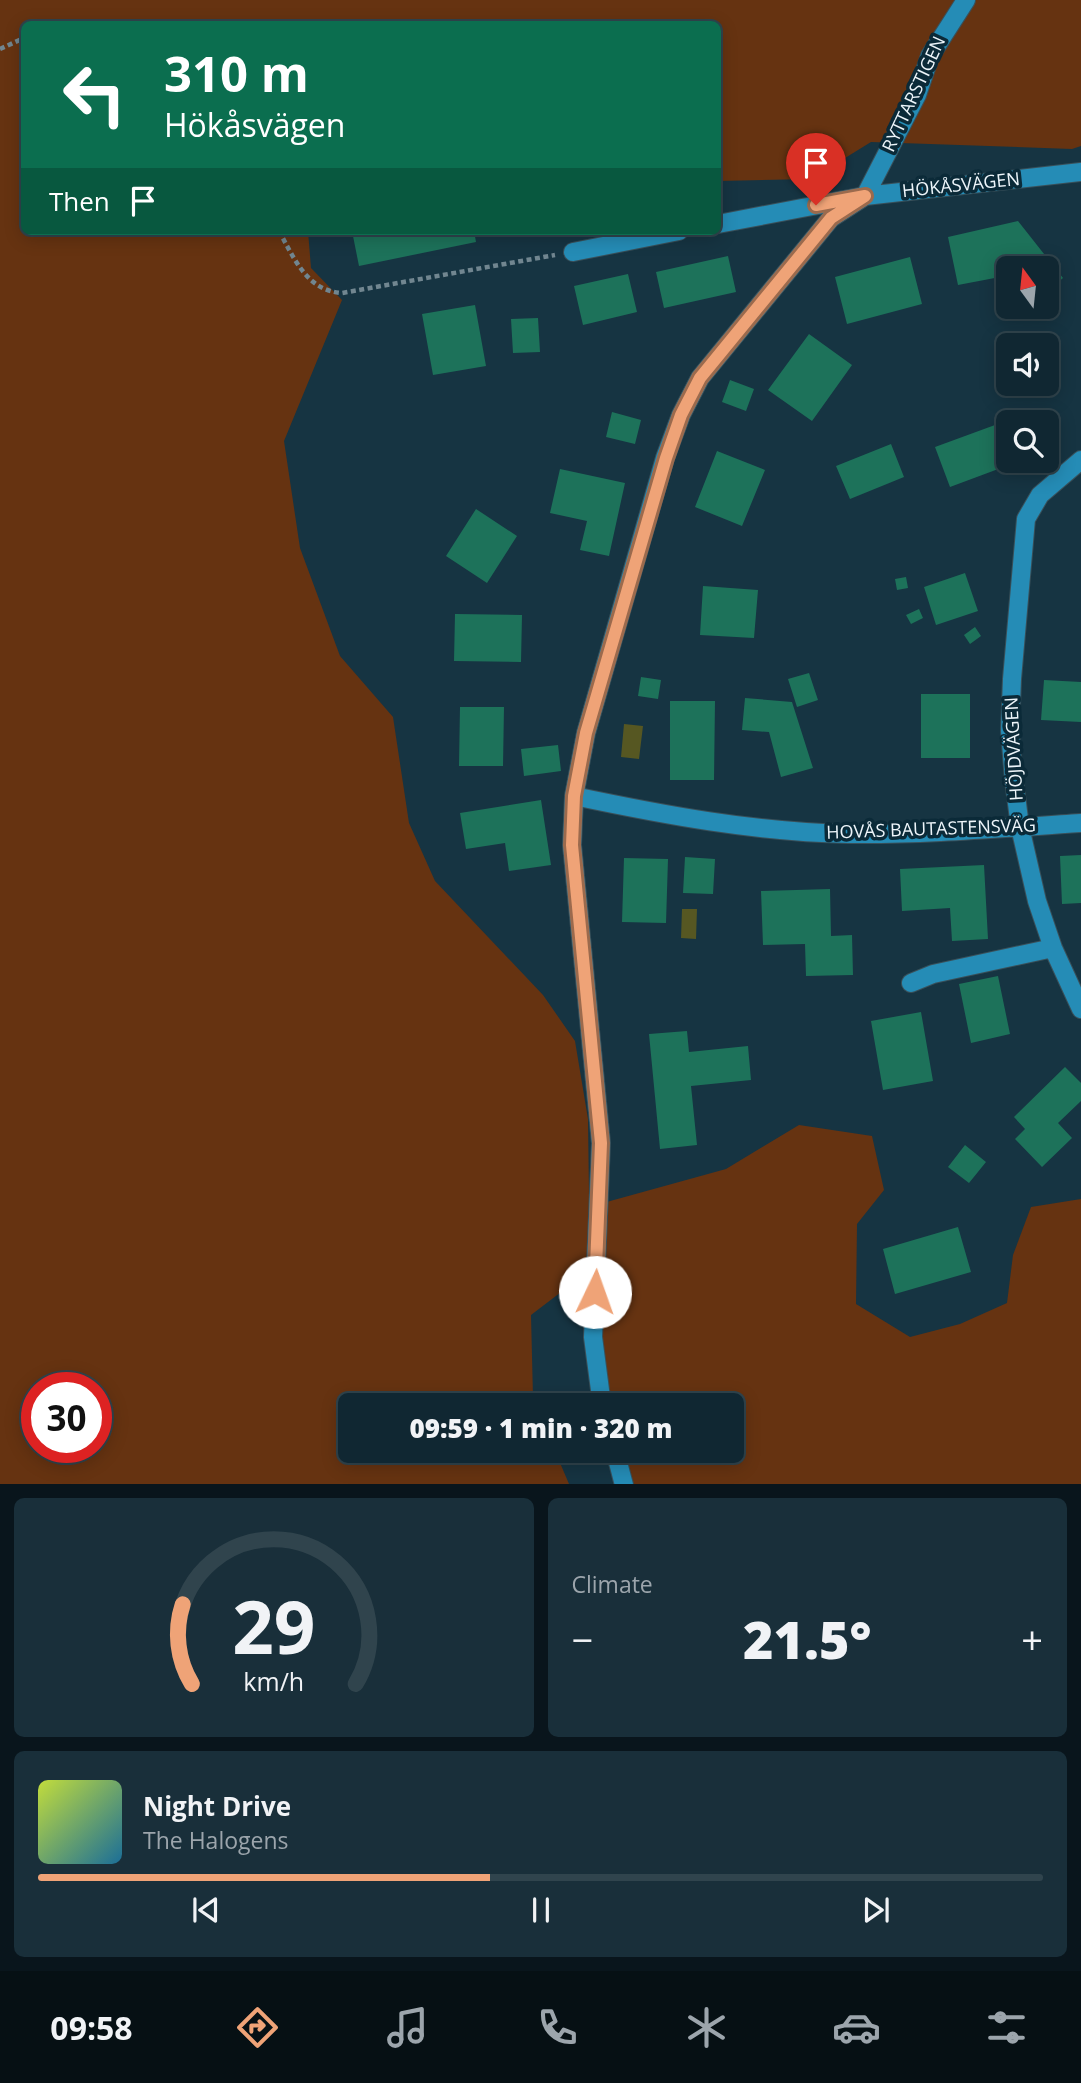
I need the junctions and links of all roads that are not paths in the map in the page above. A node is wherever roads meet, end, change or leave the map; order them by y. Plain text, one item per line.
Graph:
1 (965, 0) edge
2 (1081, 172) edge
3 (865, 196) junction
4 (721, 223) edge
5 (659, 235) edge
6 (573, 252) road end
7 (1081, 460) edge
8 (574, 796) junction
9 (1081, 823) edge
10 (1020, 827) junction
11 (1053, 948) junction
12 (911, 983) dead end
13 (1081, 1009) edge
14 (600, 1393) edge
15 (618, 1463) edge
16 (624, 1484) edge

1 - 3 street, RYTTARSTIGEN
2 - 3 street, HÖKÅSVÄGEN
3 - 4 street, HÖKÅSVÄGEN
3 - 8 street, RYTTARSTIGEN
5 - 6 street
7 - 10 street, HÖJDVÄGEN
8 - 10 street, HOVÅS BAUTASTENSVÄG
8 - 14 street, RYTTARSTIGEN
9 - 10 street, HOVÅS BAUTASTENSVÄG
10 - 11 street, HÖJDVÄGEN
11 - 12 street
11 - 13 street, HÖJDVÄGEN
15 - 16 street

